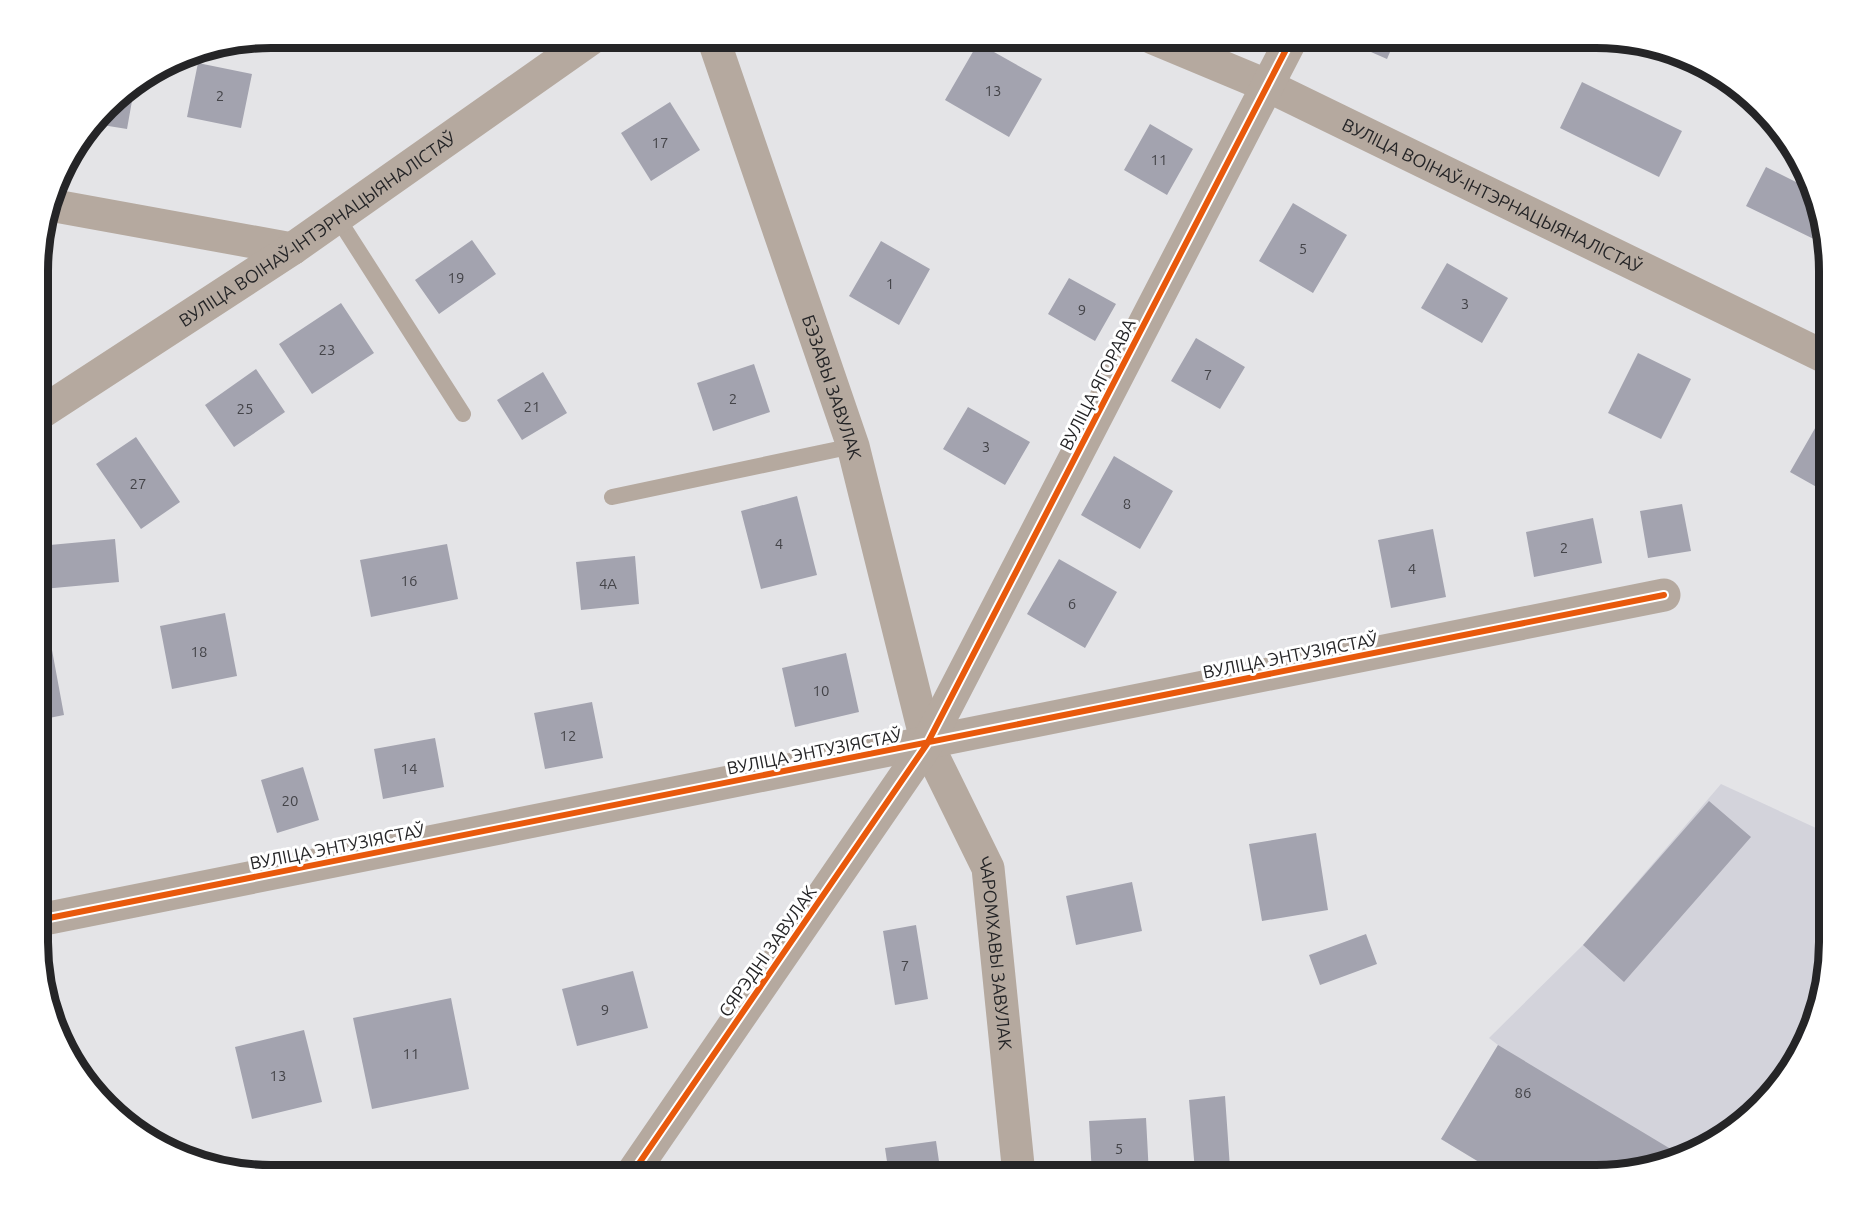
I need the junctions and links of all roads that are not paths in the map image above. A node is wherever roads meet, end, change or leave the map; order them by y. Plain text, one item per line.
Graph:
1 (578, 48) edge
2 (716, 48) edge
3 (1177, 48) edge
4 (1287, 48) edge
5 (1268, 86) junction
6 (58, 206) edge
7 (337, 216) junction
8 (292, 249) junction
9 (1819, 354) edge
10 (48, 408) edge
11 (463, 414) dead end
12 (853, 446) junction
13 (612, 497) dead end
14 (1665, 595) dead end
15 (927, 744) junction
16 (48, 918) edge
17 (638, 1165) edge
18 (1019, 1165) edge

1 - 7 street, ВУЛІЦА ВОІНАЎ-ІНТЭРНАЦЫЯНАЛІСТАЎ
2 - 12 street, БЭЗАВЫ ЗАВУЛАК
3 - 5 street, ВУЛІЦА ВОІНАЎ-ІНТЭРНАЦЫЯНАЛІСТАЎ
4 - 5 street, ВУЛІЦА ЯГОРАВА
5 - 9 street, ВУЛІЦА ВОІНАЎ-ІНТЭРНАЦЫЯНАЛІСТАЎ
5 - 15 street, ВУЛІЦА ЯГОРАВА
6 - 8 street
7 - 8 street, ВУЛІЦА ВОІНАЎ-ІНТЭРНАЦЫЯНАЛІСТАЎ
7 - 11 lane
8 - 10 street, ВУЛІЦА ВОІНАЎ-ІНТЭРНАЦЫЯНАЛІСТАЎ
12 - 13 lane
12 - 15 street, БЭЗАВЫ ЗАВУЛАК
14 - 15 street, ВУЛІЦА ЭНТУЗІЯСТАЎ
15 - 16 street, ВУЛІЦА ЭНТУЗІЯСТАЎ
15 - 17 street, СЯРЭДНІ ЗАВУЛАК
15 - 18 street, ЧАРОМХАВЫ ЗАВУЛАК

